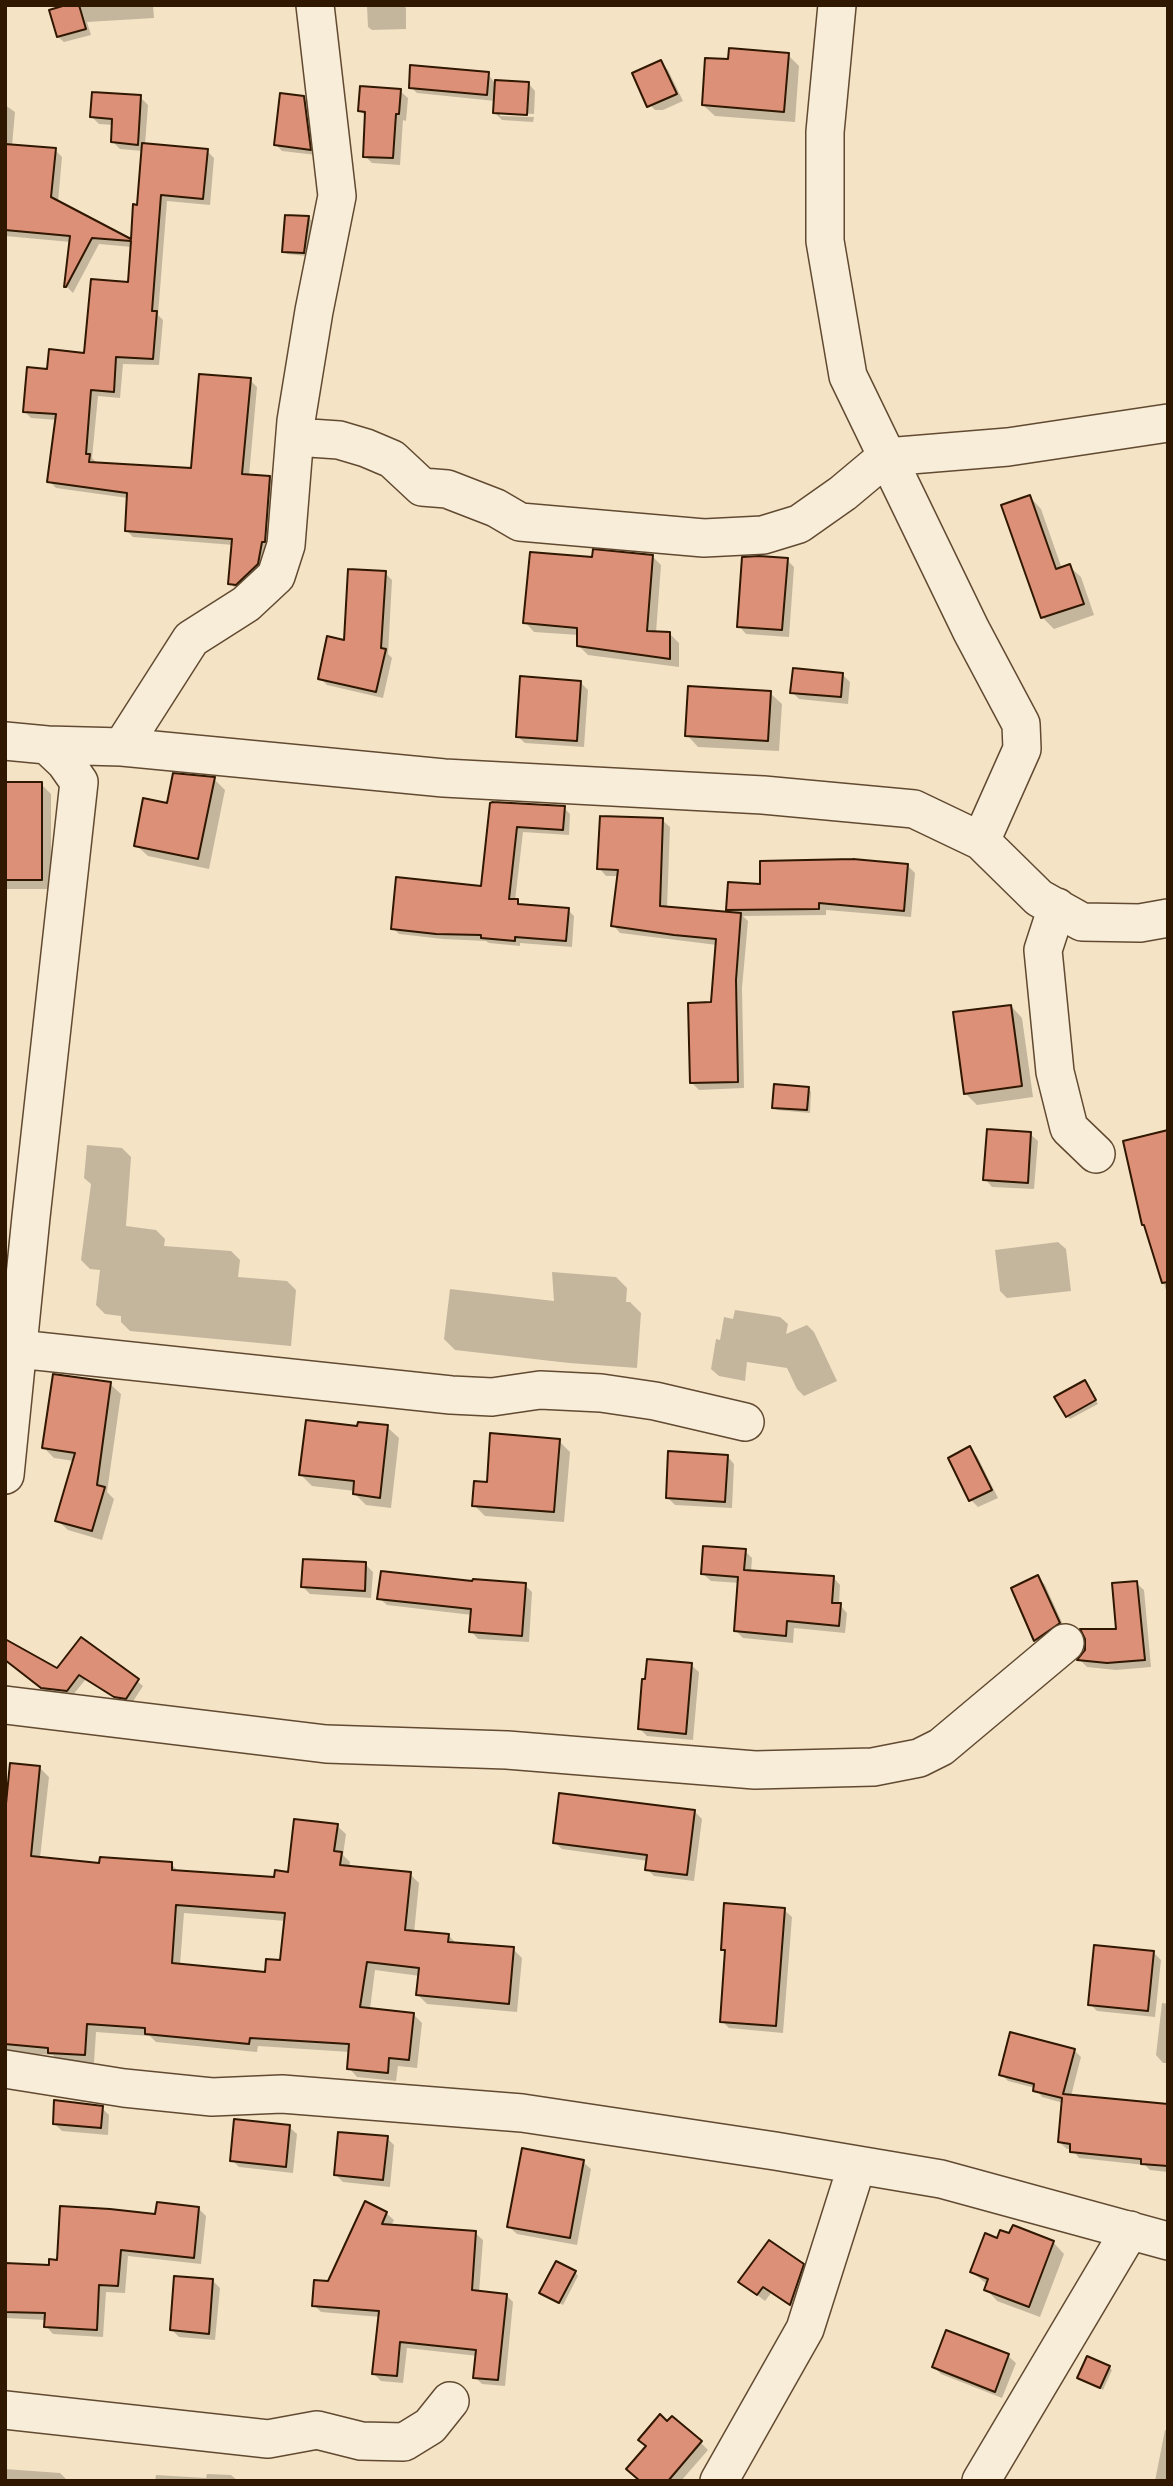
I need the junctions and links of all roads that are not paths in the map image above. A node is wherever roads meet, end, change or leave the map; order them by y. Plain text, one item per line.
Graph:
1 (315, 5) edge
2 (837, 5) edge
3 (1168, 423) edge
4 (295, 437) junction
5 (886, 457) junction
6 (5, 741) edge
7 (47, 745) junction
8 (122, 747) junction
9 (982, 841) junction
10 (1057, 907) junction
11 (1168, 918) edge
12 (1096, 1154) dead end
13 (18, 1216) edge
14 (18, 1349) junction
15 (745, 1422) dead end
16 (5, 1475) edge
17 (1065, 1643) dead end
18 (5, 1705) edge
19 (5, 2069) edge
20 (857, 2165) junction
21 (1130, 2230) junction
22 (1168, 2241) edge
23 (450, 2401) dead end
24 (5, 2410) edge
25 (719, 2481) edge
26 (981, 2481) edge

1 - 4 street
2 - 5 street
3 - 5 street
4 - 5 street
4 - 8 street
5 - 9 street
6 - 7 street
7 - 8 street
7 - 13 street
8 - 9 street
9 - 10 street
10 - 11 street
10 - 12 street
13 - 14 street
14 - 15 street
14 - 16 street
17 - 18 street
19 - 20 street
20 - 21 street
20 - 25 street
21 - 22 street
21 - 26 street
23 - 24 street

